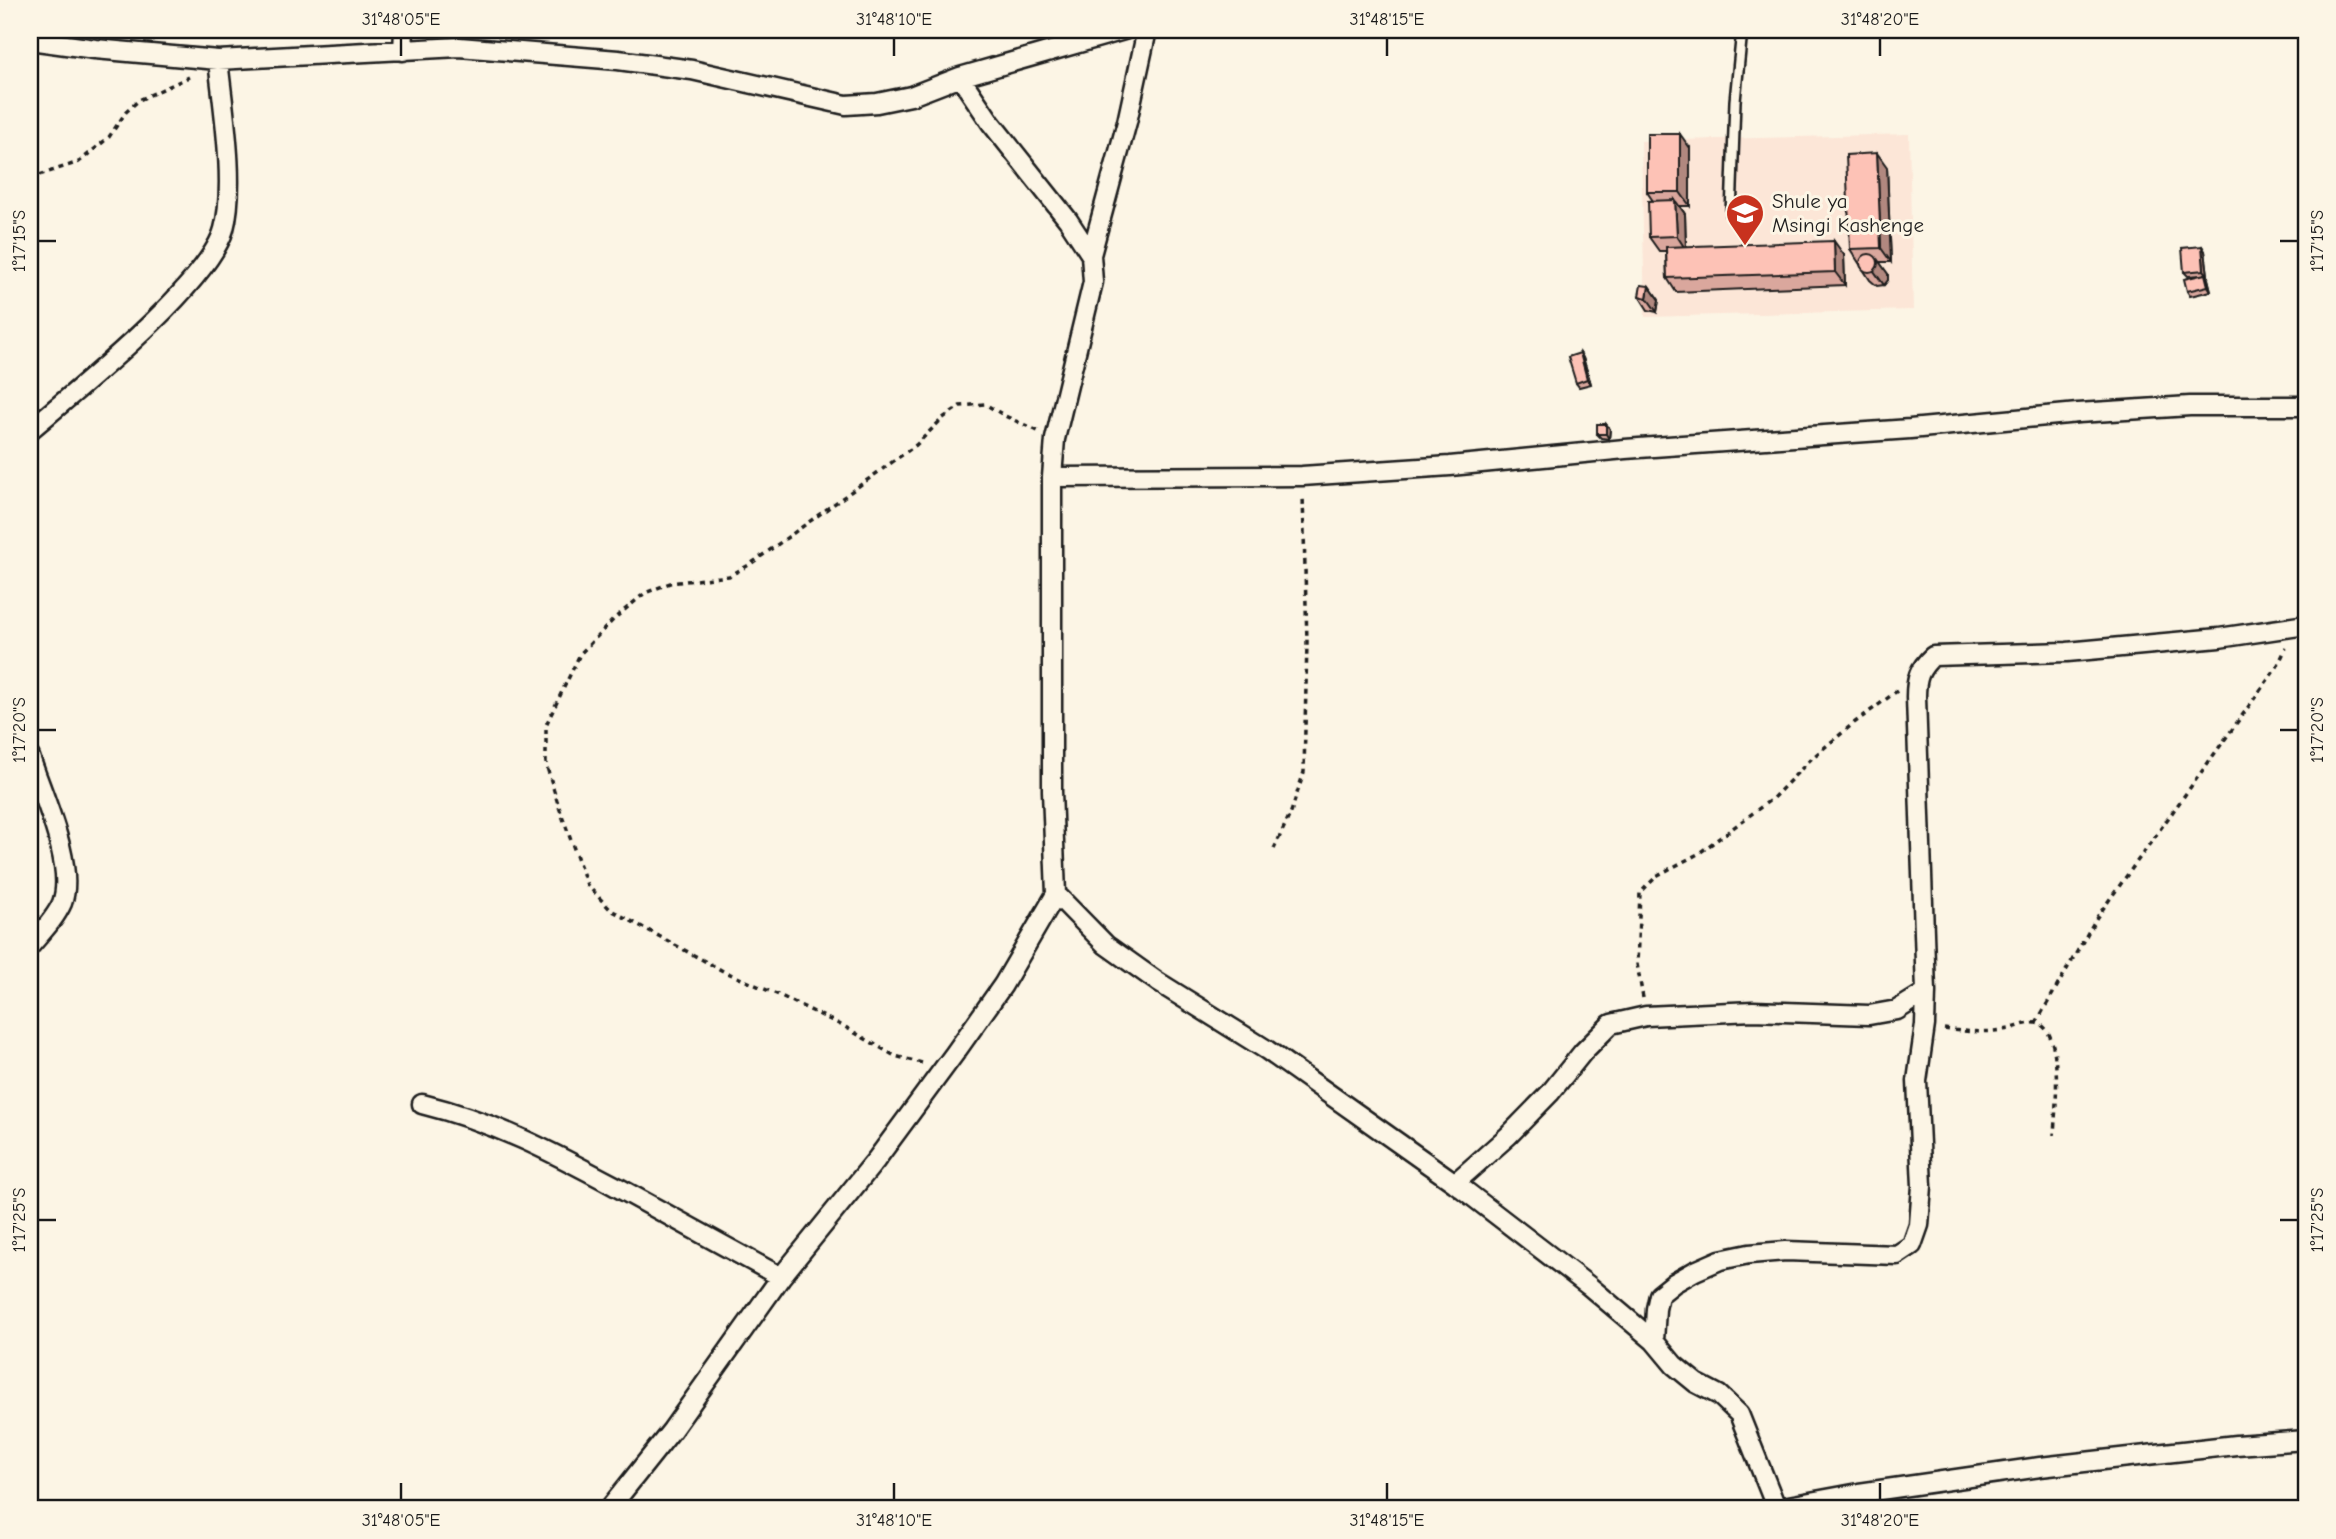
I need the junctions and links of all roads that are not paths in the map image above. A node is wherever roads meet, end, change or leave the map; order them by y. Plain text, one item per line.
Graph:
1 (404, 30) edge
2 (1124, 30) edge
3 (1147, 30) edge
4 (1742, 30) edge
5 (30, 40) edge
6 (403, 51) junction
7 (210, 59) junction
8 (960, 77) junction
9 (1731, 215) dead end
10 (1091, 255) junction
11 (2306, 407) edge
12 (30, 430) edge
13 (1052, 477) junction
14 (2301, 626) edge
15 (30, 757) edge
16 (1056, 894) junction
17 (30, 946) edge
18 (1926, 992) junction
19 (422, 1104) dead end
20 (1455, 1183) junction
21 (781, 1277) junction
22 (1654, 1341) junction
23 (2306, 1440) edge
24 (1774, 1508) edge
25 (609, 1509) edge

1 - 6 street
2 - 8 street
3 - 10 street
4 - 9 lane
5 - 7 street
6 - 7 street
6 - 8 street
7 - 12 street
8 - 10 street
10 - 13 street
11 - 13 street
13 - 16 street
14 - 18 street
15 - 17 street
16 - 20 street
16 - 21 street
18 - 20 street
18 - 22 street
19 - 21 street
20 - 22 street
21 - 25 street
22 - 24 street
23 - 24 street

